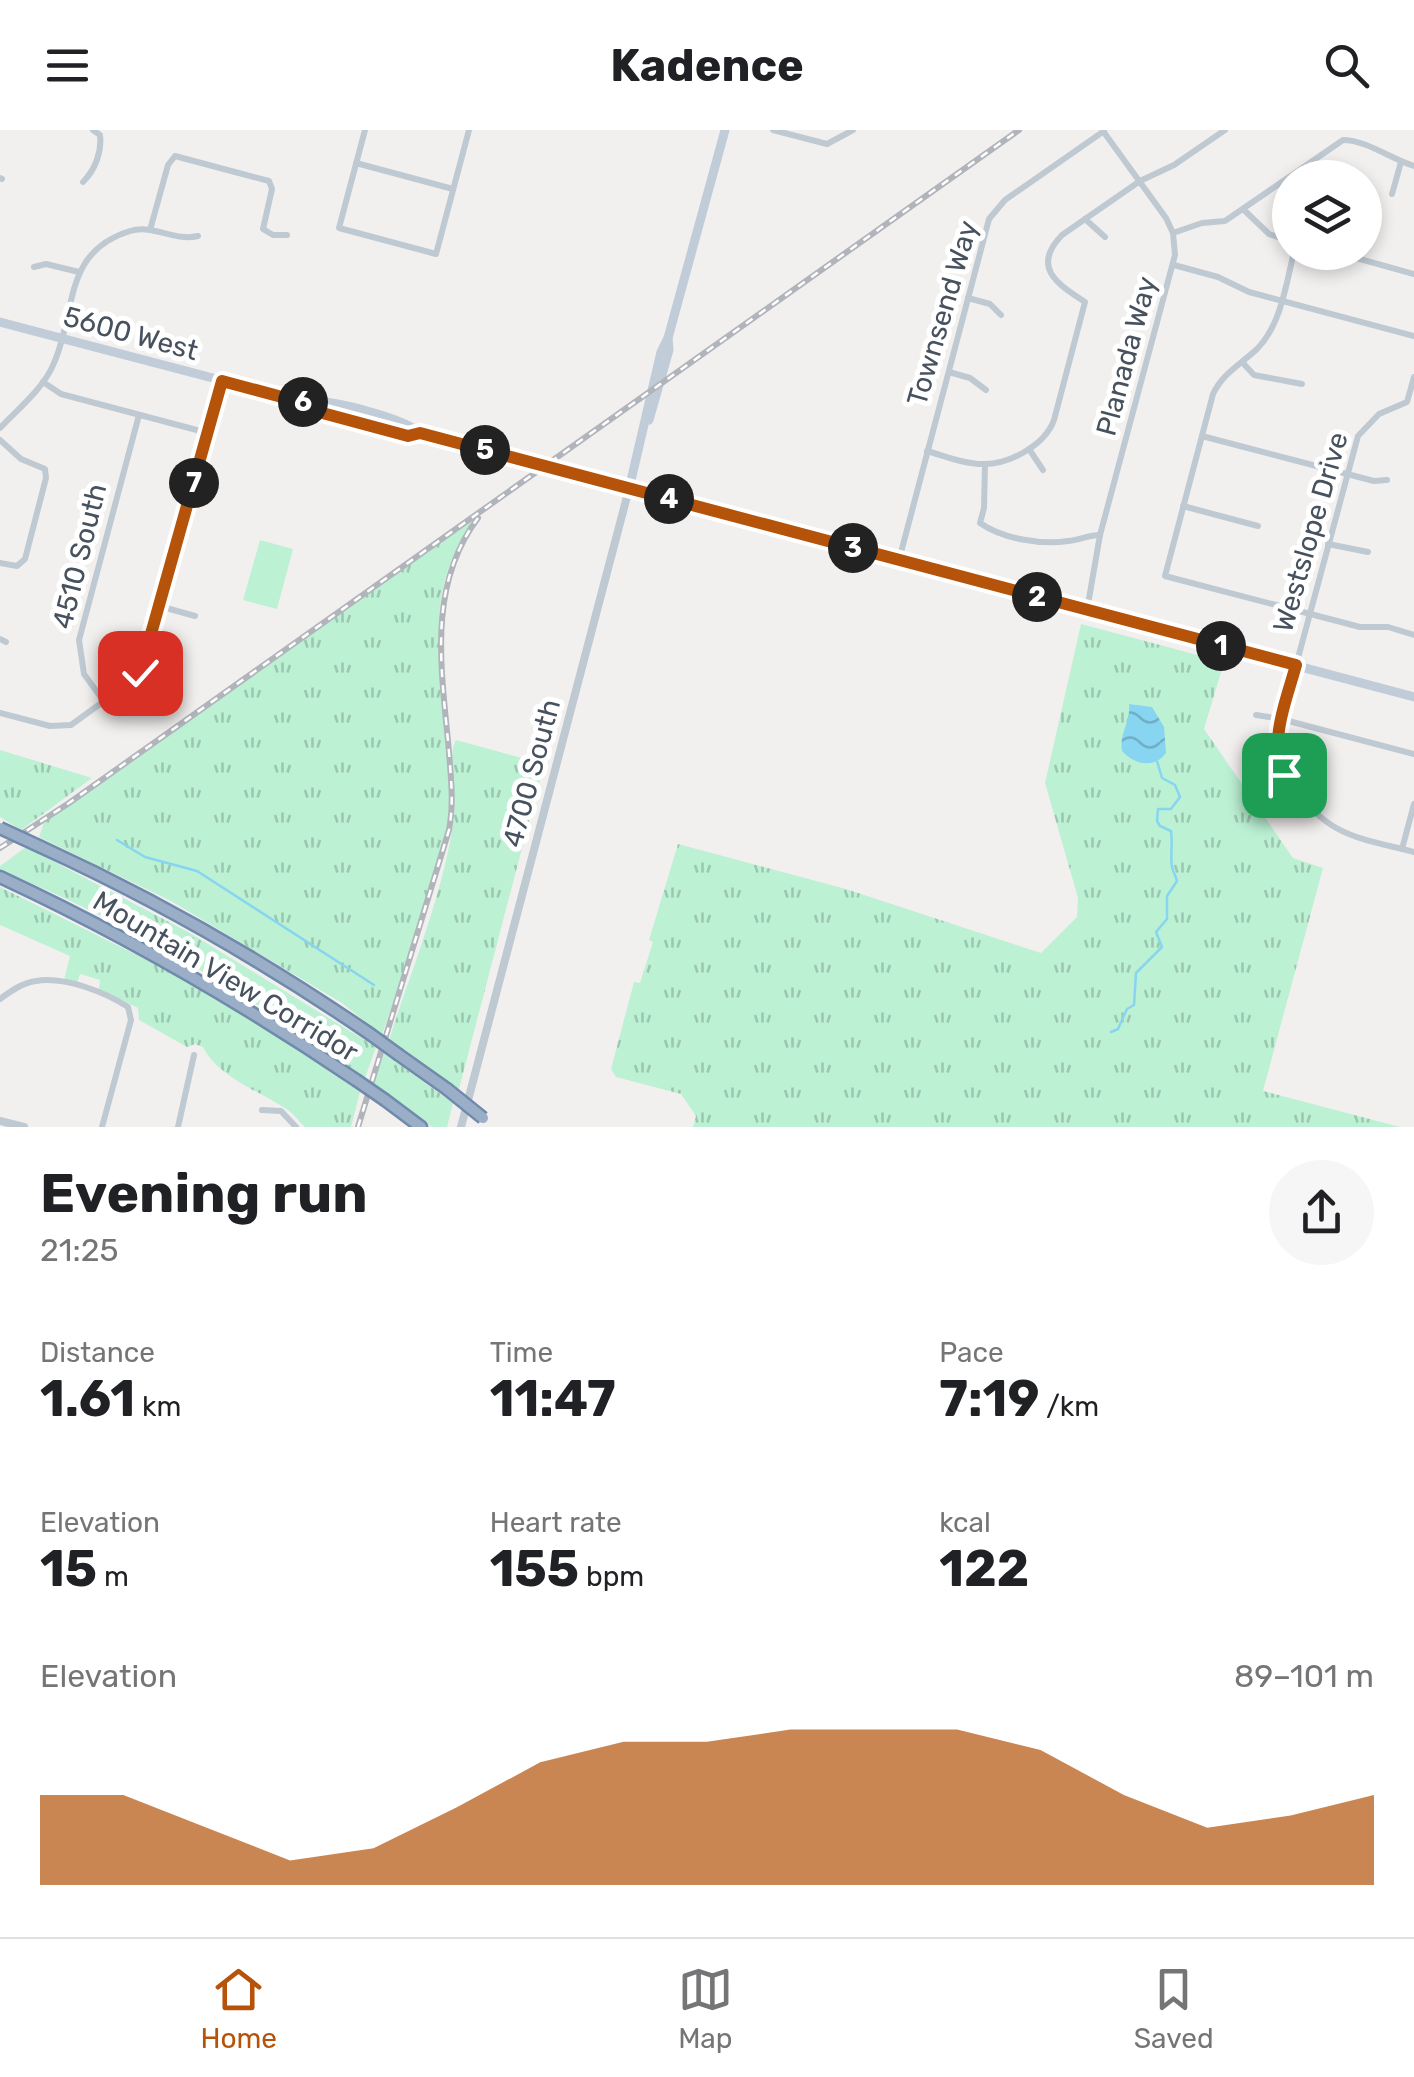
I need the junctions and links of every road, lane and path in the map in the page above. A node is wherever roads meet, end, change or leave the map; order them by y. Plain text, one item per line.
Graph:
1 (93, 130) edge
2 (365, 130) edge
3 (469, 130) edge
4 (725, 130) edge
5 (773, 130) edge
6 (853, 130) edge
7 (1225, 130) edge
8 (1104, 131) edge
9 (1401, 162) junction
10 (356, 163) junction
11 (1414, 166) edge
12 (1140, 181) junction
13 (83, 182) dead end
14 (453, 189) junction
15 (1392, 194) dead end
16 (1242, 208) junction
17 (1085, 219) junction
18 (150, 230) junction
19 (1173, 233) junction
20 (287, 235) dead end
21 (1272, 235) edge
22 (198, 236) dead end
23 (1105, 236) dead end
24 (1174, 265) junction
25 (1382, 265) edge
26 (34, 267) dead end
27 (1290, 270) edge
28 (79, 272) junction
29 (1414, 274) edge
30 (968, 298) junction
31 (1282, 301) junction
32 (1001, 316) dead end
33 (0, 322) edge
34 (1414, 336) edge
35 (62, 338) junction
36 (1242, 362) junction
37 (948, 372) junction
38 (1414, 377) edge
39 (222, 381) junction
40 (43, 382) junction
41 (1302, 384) dead end
42 (986, 390) dead end
43 (139, 415) junction
44 (0, 428) edge
45 (208, 433) junction
46 (1202, 436) junction
47 (0, 440) edge
48 (1029, 449) junction
49 (927, 451) junction
50 (985, 464) junction
51 (1043, 470) dead end
52 (1346, 474) junction
53 (1387, 480) dead end
54 (629, 489) junction
55 (1184, 506) junction
56 (1258, 526) dead end
57 (1100, 535) junction
58 (1328, 544) junction
59 (1368, 552) dead end
60 (898, 560) junction
61 (0, 563) edge
62 (159, 606) junction
63 (1087, 610) junction
64 (1309, 614) junction
65 (196, 616) dead end
66 (1414, 635) edge
67 (1296, 665) junction
68 (1414, 697) edge
69 (104, 704) junction
70 (0, 713) edge
71 (1256, 716) dead end
72 (1281, 719) junction
73 (1414, 754) edge
74 (1414, 804) edge
75 (0, 828) edge
76 (1402, 849) junction
77 (1414, 852) edge
78 (0, 877) edge
79 (0, 1000) edge
80 (194, 1055) dead end
81 (262, 1110) dead end
82 (0, 1121) edge
83 (24, 1127) edge
84 (102, 1127) edge
85 (178, 1127) edge
86 (296, 1127) edge
87 (420, 1127) edge
88 (460, 1127) edge
89 (494, 1127) edge

1 - 13 street
2 - 10 street
3 - 14 street
4 - 54 main road, 4700 South
5 - 6 street
7 - 12 street
8 - 12 street
8 - 30 street, Townsend Way
9 - 11 street
9 - 15 street
9 - 16 street
10 - 14 street
10 - 14 street
12 - 17 street
12 - 19 street
16 - 19 street
16 - 21 street
17 - 23 street
17 - 48 street
18 - 20 street
18 - 22 street
18 - 28 street
19 - 24 street, Planada Way
24 - 31 street
24 - 57 street, Planada Way
25 - 29 street
26 - 28 street
27 - 31 street
28 - 35 street
30 - 32 street
30 - 37 street, Townsend Way
31 - 34 street
31 - 36 street
33 - 35 main road, 5600 West
35 - 39 main road, 5600 West
35 - 40 street
36 - 41 street
36 - 46 street
37 - 42 street
37 - 49 street, Townsend Way
38 - 52 street, Westslope Drive
39 - 45 street
39 - 54 main road, 5600 West
40 - 43 street
40 - 44 street
43 - 45 street
43 - 69 street, 4510 South
45 - 62 street
46 - 52 street
46 - 55 street
47 - 61 street
48 - 50 street
48 - 51 street
49 - 50 street
49 - 60 street, Townsend Way
50 - 57 street
52 - 53 street
52 - 58 street, Westslope Drive
54 - 60 main road, 5600 West
54 - 88 street, 4700 South
55 - 56 street
55 - 64 street
57 - 63 street, Planada Way
58 - 59 street
58 - 64 street, Westslope Drive
60 - 63 main road, 5600 West
62 - 65 street
62 - 69 street
63 - 67 main road, 5600 West
64 - 66 street
64 - 67 street, Westslope Drive
67 - 68 main road, 5600 West
67 - 72 street, Westslope Drive
69 - 70 street
71 - 72 street
72 - 73 street
72 - 76 street, Westslope Drive
74 - 76 street
75 - 89 highway, Mountain View Corridor, bridge
76 - 77 street, Westslope Drive
78 - 87 highway, Mountain View Corridor, bridge
79 - 84 street
80 - 85 street
81 - 86 street
82 - 83 street

